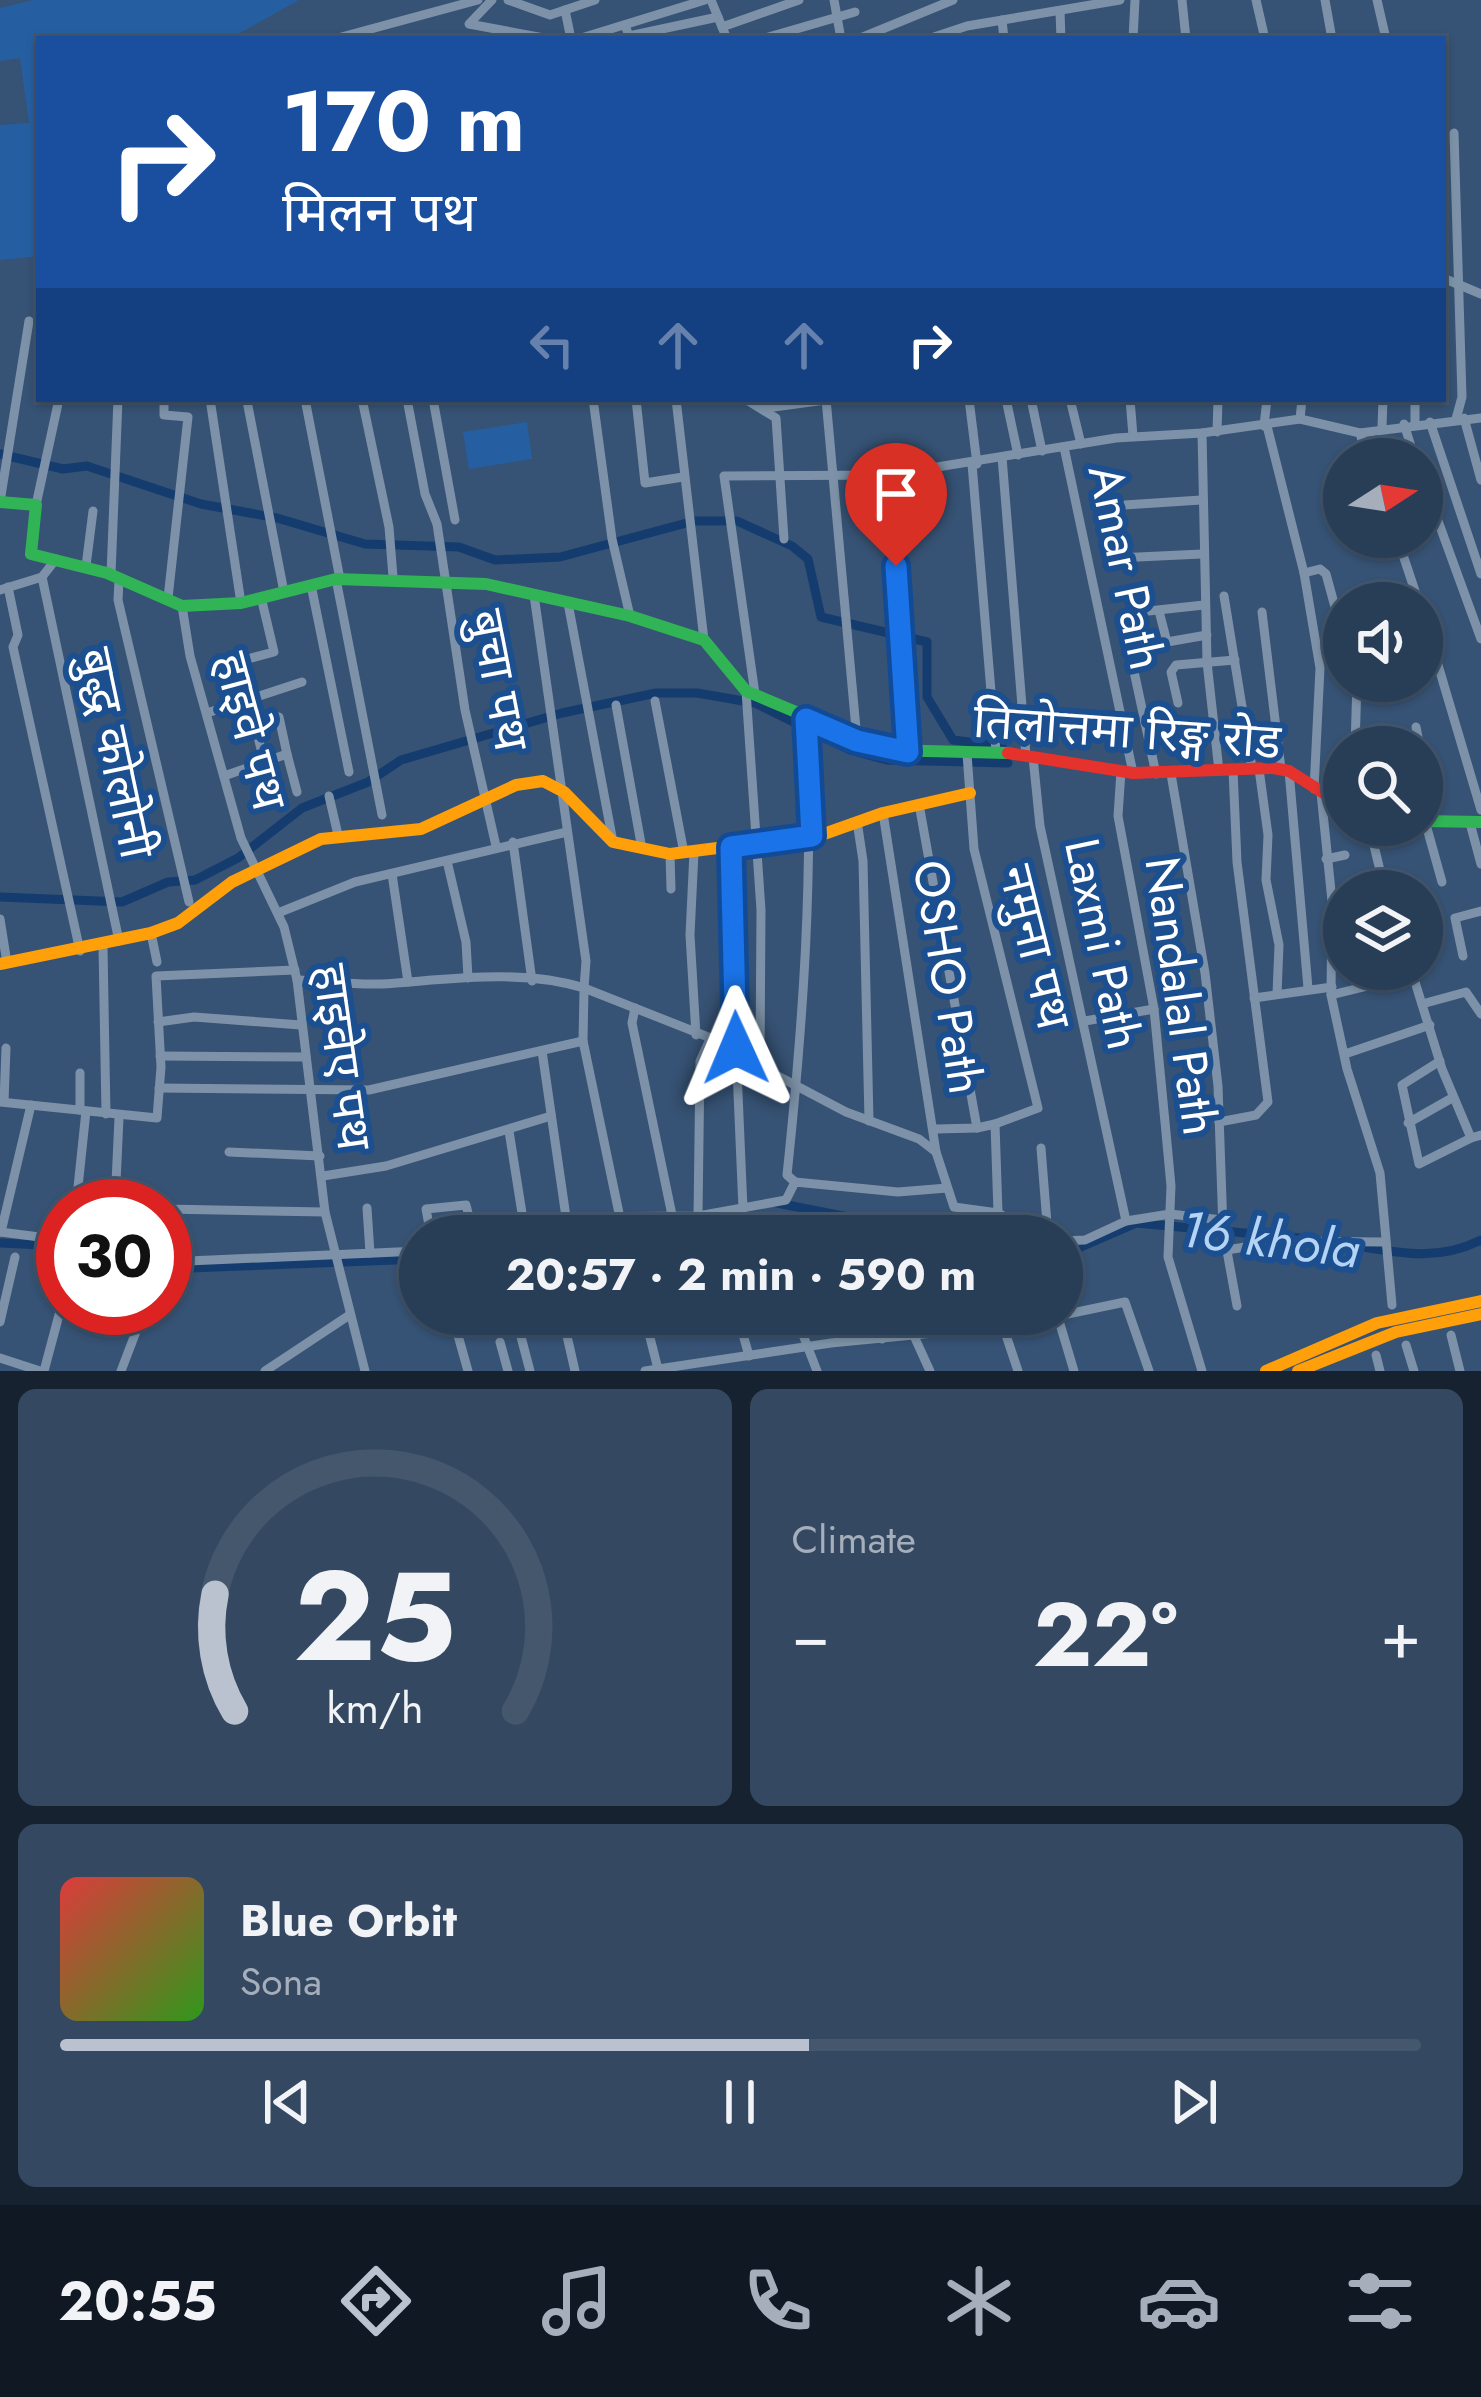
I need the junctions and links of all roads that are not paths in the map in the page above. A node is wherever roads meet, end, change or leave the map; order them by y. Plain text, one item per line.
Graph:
1 (478, 0) edge
2 (492, 0) edge
3 (508, 0) edge
4 (595, 0) edge
5 (708, 0) edge
6 (799, 0) edge
7 (834, 0) edge
8 (953, 0) edge
9 (1120, 0) edge
10 (1135, 0) edge
11 (1182, 0) edge
12 (1256, 0) edge
13 (1325, 0) edge
14 (1377, 0) edge
15 (1062, 7) edge
16 (565, 10) junction
17 (855, 12) dead end
18 (836, 18) junction
19 (1002, 20) junction
20 (720, 22) junction
21 (626, 25) junction
22 (967, 26) junction
23 (345, 36) edge
24 (533, 36) edge
25 (573, 36) edge
26 (585, 36) edge
27 (726, 36) edge
28 (773, 36) edge
29 (840, 36) edge
30 (865, 36) edge
31 (937, 36) edge
32 (968, 36) edge
33 (1004, 36) edge
34 (1133, 36) edge
35 (1186, 36) edge
36 (1264, 36) edge
37 (1331, 36) edge
38 (1385, 36) edge
39 (1454, 133) dead end
40 (1446, 280) edge
41 (1459, 286) junction
42 (1481, 294) edge
43 (29, 321) dead end
44 (58, 402) edge
45 (118, 402) edge
46 (164, 402) edge
47 (210, 402) edge
48 (247, 402) edge
49 (306, 402) edge
50 (363, 402) edge
51 (408, 402) edge
52 (434, 402) edge
53 (593, 402) edge
54 (636, 402) edge
55 (676, 402) edge
56 (750, 402) edge
57 (789, 402) edge
58 (828, 402) edge
59 (969, 402) edge
60 (1007, 402) edge
61 (1032, 402) edge
62 (1071, 402) edge
63 (1130, 402) edge
64 (1217, 402) edge
65 (1268, 402) edge
66 (1302, 402) edge
67 (1383, 402) edge
68 (1414, 402) edge
69 (763, 409) junction
70 (1460, 418) junction
71 (1481, 418) edge
72 (1300, 419) junction
73 (1430, 422) junction
74 (1410, 424) junction
75 (1265, 426) junction
76 (1382, 427) junction
77 (1217, 431) junction
78 (1360, 433) junction
79 (1202, 434) junction
80 (1133, 436) junction
81 (1361, 438) edge
82 (1412, 438) edge
83 (1081, 444) junction
84 (1064, 447) junction
85 (1042, 451) junction
86 (1018, 454) junction
87 (1002, 457) junction
88 (722, 458) dead end
89 (974, 464) junction
90 (780, 475) junction
91 (887, 475) junction
92 (724, 476) junction
93 (835, 476) junction
94 (683, 477) junction
95 (1481, 480) edge
96 (1201, 500) junction
97 (0, 502) edge
98 (36, 506) junction
99 (93, 511) dead end
100 (438, 527) junction
101 (1443, 535) edge
102 (784, 539) dead end
103 (1202, 554) junction
104 (56, 559) junction
105 (86, 566) junction
106 (442, 572) junction
107 (1304, 573) junction
108 (1481, 574) edge
109 (42, 577) junction
110 (115, 577) junction
111 (393, 577) junction
112 (338, 579) junction
113 (1329, 582) edge
114 (311, 585) junction
115 (4, 588) edge
116 (284, 592) junction
117 (534, 596) junction
118 (1224, 596) dead end
119 (261, 597) junction
120 (168, 598) junction
121 (241, 603) junction
122 (568, 603) junction
123 (1204, 605) junction
124 (182, 606) junction
125 (1159, 611) junction
126 (1262, 612) dead end
127 (630, 616) junction
128 (1207, 635) junction
129 (1481, 639) edge
130 (704, 640) junction
131 (1234, 660) junction
132 (1207, 662) junction
133 (1443, 681) edge
134 (302, 682) dead end
135 (748, 696) junction
136 (246, 700) junction
137 (655, 701) dead end
138 (1178, 703) dead end
139 (616, 705) dead end
140 (207, 713) junction
141 (279, 717) dead end
142 (806, 720) junction
143 (256, 729) dead end
144 (857, 741) junction
145 (996, 751) junction
146 (908, 752) junction
147 (286, 754) junction
148 (967, 755) junction
149 (1030, 756) junction
150 (264, 761) junction
151 (1255, 769) junction
152 (1226, 770) junction
153 (1285, 770) junction
154 (349, 772) dead end
155 (1127, 772) junction
156 (1156, 774) junction
157 (1171, 774) junction
158 (224, 776) junction
159 (970, 786) junction
160 (1317, 791) junction
161 (564, 792) junction
162 (297, 793) dead end
163 (1323, 794) edge
164 (329, 796) dead end
165 (486, 796) junction
166 (919, 804) junction
167 (1481, 810) edge
168 (883, 813) junction
169 (382, 814) dead end
170 (857, 821) junction
171 (1443, 822) edge
172 (1476, 823) edge
173 (566, 832) junction
174 (338, 835) junction
175 (812, 836) junction
176 (513, 842) junction
177 (613, 842) junction
178 (758, 844) junction
179 (496, 846) junction
180 (731, 847) junction
181 (642, 849) junction
182 (683, 853) junction
183 (1345, 855) dead end
184 (1326, 859) junction
185 (447, 861) junction
186 (1481, 864) edge
187 (261, 870) junction
188 (1329, 870) edge
189 (392, 874) junction
190 (670, 889) dead end
191 (189, 902) dead end
192 (1481, 911) edge
193 (278, 913) junction
194 (0, 920) edge
195 (152, 933) junction
196 (120, 943) junction
197 (103, 947) junction
198 (73, 952) junction
199 (1463, 956) dead end
200 (157, 962) dead end
201 (4, 963) edge
202 (296, 975) junction
203 (468, 977) junction
204 (532, 980) junction
205 (407, 982) junction
206 (1308, 988) junction
207 (584, 989) junction
208 (1336, 990) edge
209 (1418, 990) edge
210 (1332, 991) junction
211 (1277, 994) junction
212 (1254, 998) junction
213 (1423, 1004) junction
214 (635, 1008) junction
215 (1154, 1009) junction
216 (1481, 1014) edge
217 (1085, 1021) junction
218 (158, 1022) junction
219 (301, 1025) junction
220 (1430, 1025) junction
221 (696, 1035) junction
222 (710, 1039) junction
223 (583, 1041) junction
224 (6, 1048) dead end
225 (542, 1051) junction
226 (739, 1052) junction
227 (1345, 1054) junction
228 (160, 1056) junction
229 (306, 1057) junction
230 (1440, 1061) junction
231 (760, 1062) junction
232 (80, 1073) dead end
233 (796, 1085) junction
234 (159, 1088) junction
235 (312, 1094) junction
236 (1452, 1098) junction
237 (2, 1102) edge
238 (31, 1106) junction
239 (83, 1111) junction
240 (106, 1114) junction
241 (551, 1116) junction
242 (119, 1118) junction
243 (869, 1121) junction
244 (1219, 1122) junction
245 (1408, 1123) junction
246 (995, 1124) junction
247 (977, 1128) junction
248 (936, 1129) junction
249 (509, 1131) junction
250 (1476, 1136) edge
251 (1041, 1148) dead end
252 (229, 1152) dead end
253 (936, 1152) junction
254 (320, 1156) junction
255 (323, 1176) junction
256 (79, 1179) edge
257 (118, 1179) edge
258 (795, 1181) junction
259 (946, 1187) junction
260 (367, 1208) dead end
261 (743, 1209) junction
262 (192, 1210) edge
263 (325, 1212) junction
264 (998, 1213) junction
265 (1170, 1214) junction
266 (427, 1215) edge
267 (469, 1215) edge
268 (522, 1215) edge
269 (566, 1215) edge
270 (619, 1215) edge
271 (672, 1215) edge
272 (698, 1215) edge
273 (704, 1215) edge
274 (1001, 1215) edge
275 (1046, 1215) edge
276 (1126, 1221) junction
277 (1223, 1224) junction
278 (0, 1232) edge
279 (36, 1237) edge
280 (1083, 1240) edge
281 (1382, 1242) junction
282 (1228, 1250) junction
283 (399, 1252) edge
284 (370, 1253) junction
285 (15, 1257) dead end
286 (337, 1260) junction
287 (192, 1262) edge
288 (1481, 1301) edge
289 (1392, 1305) dead end
290 (1237, 1306) dead end
291 (1083, 1310) edge
292 (1481, 1314) edge
293 (348, 1316) junction
294 (0, 1322) edge
295 (53, 1335) edge
296 (135, 1335) edge
297 (458, 1335) edge
298 (521, 1335) edge
299 (567, 1335) edge
300 (651, 1335) edge
301 (745, 1335) edge
302 (805, 1335) edge
303 (881, 1335) edge
304 (923, 1335) edge
305 (1006, 1335) edge
306 (1063, 1335) edge
307 (1451, 1335) dead end
308 (914, 1336) junction
309 (881, 1339) junction
310 (500, 1342) dead end
311 (1406, 1345) dead end
312 (812, 1350) junction
313 (1376, 1355) dead end
314 (752, 1356) junction
315 (0, 1358) edge
316 (704, 1366) edge
317 (277, 1367) edge
318 (759, 1368) dead end
319 (662, 1370) edge
320 (42, 1371) edge
321 (121, 1371) edge
322 (266, 1371) edge
323 (365, 1371) edge
324 (468, 1371) edge
325 (508, 1371) edge
326 (530, 1371) edge
327 (575, 1371) edge
328 (645, 1371) edge
329 (817, 1371) edge
330 (930, 1371) edge
331 (1018, 1371) edge
332 (1074, 1371) edge
333 (1149, 1371) edge
334 (1202, 1371) edge
335 (1266, 1371) edge
336 (1298, 1371) edge
337 (1380, 1371) edge
338 (1414, 1371) edge
339 (1460, 1371) edge

1 - 23 street
2 - 24 street
3 - 16 street
4 - 16 street
5 - 20 street
5 - 21 street
6 - 20 street
7 - 18 street
8 - 30 street
9 - 15 street
10 - 34 street
11 - 35 street
12 - 36 street
13 - 37 street
14 - 38 street
15 - 19 street
16 - 25 street
17 - 18 street
18 - 28 street
18 - 29 street
19 - 22 street
19 - 33 street
20 - 21 street
20 - 27 street
21 - 26 street
22 - 31 street
22 - 32 street
39 - 41 street
40 - 41 street
41 - 42 street
41 - 70 street
43 - 97 street
44 - 98 street
45 - 110 street
46 - 120 street
47 - 121 street
48 - 116 street
49 - 112 street
50 - 111 street
51 - 100 street, बुचा पथ
52 - 100 street
53 - 127 street
54 - 94 street
55 - 94 street
56 - 69 street
57 - 69 street
58 - 93 street
59 - 89 street
60 - 86 street
61 - 85 street
62 - 83 street
63 - 80 street
64 - 77 street
65 - 75 street
66 - 72 street
67 - 76 street
68 - 74 street
69 - 90 street
70 - 71 street
70 - 73 street
70 - 95 street
72 - 75 street
72 - 78 street
73 - 74 street
73 - 108 street
74 - 76 street
74 - 82 street
75 - 77 street
75 - 107 street
76 - 78 street
77 - 79 street
78 - 81 street
79 - 80 street
79 - 96 street
80 - 83 street
83 - 84 street
84 - 85 street
84 - 155 street, Amar Path
85 - 86 street
86 - 87 street
87 - 89 street
87 - 149 street, Laxmi Path
88 - 92 street
89 - 91 street
89 - 145 street
90 - 92 street
90 - 93 street
90 - 102 street
91 - 93 street
91 - 146 street
92 - 135 street
93 - 144 street
94 - 130 street
96 - 103 street
96 - 103 street
97 - 98 main road
98 - 104 main road
99 - 105 street
100 - 106 street, बुचा पथ
101 - 129 street
103 - 123 street
104 - 105 main road
104 - 109 street
105 - 110 main road
106 - 111 main road
106 - 117 main road
106 - 165 street, बुचा पथ
107 - 113 street
107 - 160 street
109 - 115 street
109 - 196 street, बुद्ध कोलोनी
110 - 120 main road
110 - 191 street
111 - 112 main road
112 - 114 main road
112 - 169 street
114 - 116 main road
114 - 154 street
115 - 198 street
116 - 119 main road
117 - 122 main road
117 - 161 street
118 - 131 street
119 - 121 main road
119 - 136 street
120 - 124 main road
121 - 124 main road
122 - 127 main road
122 - 177 street
123 - 125 street
123 - 128 street
124 - 140 street, हाइवे पथ
125 - 128 street
125 - 156 street
126 - 153 street
127 - 130 main road
128 - 132 street
130 - 135 main road, तिलोत्तमा रिङ्ग रोड
131 - 132 street
131 - 151 street
132 - 138 street
132 - 152 street
133 - 167 street
134 - 136 street
135 - 142 main road, तिलोत्तमा रिङ्ग रोड
135 - 178 street
136 - 140 street
137 - 182 street
139 - 181 street
140 - 158 street, हाइवे पथ
141 - 147 street
142 - 144 main road, तिलोत्तमा रिङ्ग रोड
142 - 175 street
143 - 150 street
144 - 146 main road, तिलोत्तमा रिङ्ग रोड
145 - 148 main road, तिलोत्तमा रिङ्ग रोड
145 - 149 main road, तिलोत्तमा रिङ्ग रोड
146 - 148 main road, तिलोत्तमा रिङ्ग रोड
147 - 150 street
147 - 162 street
148 - 159 street, नमुना पथ
149 - 155 main road, तिलोत्तमा रिङ्ग रोड
149 - 217 street, Laxmi Path
150 - 158 street
151 - 152 main road, तिलोत्तमा रिङ्ग रोड
151 - 153 main road, तिलोत्तमा रिङ्ग रोड
151 - 211 street
152 - 157 main road, तिलोत्तमा रिङ्ग रोड
152 - 212 street
153 - 160 main road, तिलोत्तमा रिङ्ग रोड
153 - 206 street
155 - 156 main road, तिलोत्तमा रिङ्ग रोड
155 - 215 street, Nandalal Path
156 - 157 main road, तिलोत्तमा रिङ्ग रोड
157 - 244 street
158 - 187 street, हाइवे पथ
159 - 166 main road
159 - 246 street, नमुना पथ
160 - 163 main road, तिलोत्तमा रिङ्ग रोड
160 - 184 street
161 - 165 main road
161 - 173 street
161 - 177 main road
164 - 174 street
165 - 174 main road
165 - 179 street, बुचा पथ
166 - 168 main road
166 - 247 street
168 - 170 main road
168 - 248 street, OSHO Path
170 - 175 main road
170 - 243 street
171 - 172 main road
172 - 186 street
173 - 176 street
173 - 207 street
174 - 187 main road
175 - 178 main road
175 - 233 street
176 - 179 street
176 - 204 street
177 - 181 main road
178 - 180 main road
178 - 231 street
179 - 185 street
180 - 182 main road
180 - 226 street
181 - 182 main road
182 - 190 street
182 - 221 street
183 - 184 street
184 - 188 street
185 - 189 street
185 - 203 street
187 - 193 street, हाइवेए पथ
187 - 195 main road
189 - 193 street
189 - 205 street
192 - 199 street
193 - 202 street, हाइवेए पथ
194 - 201 street
195 - 196 main road
195 - 200 street
196 - 197 main road
197 - 198 main road
197 - 240 street
198 - 201 main road
202 - 205 street
202 - 218 street
202 - 219 street, हाइवेए पथ
203 - 204 street
203 - 205 street
204 - 207 street
206 - 210 street
206 - 211 street
207 - 214 street
207 - 223 street
208 - 210 street
209 - 213 street
210 - 227 street
211 - 212 street
212 - 244 street
213 - 216 street
213 - 220 street
214 - 221 street
214 - 271 street
215 - 217 street
215 - 265 street, Nandalal Path
217 - 276 street, Laxmi Path
218 - 219 street
218 - 228 street
219 - 229 street, हाइवेए पथ
220 - 227 street
220 - 230 street
221 - 222 street
222 - 226 street
222 - 272 street
223 - 225 street
223 - 270 street
224 - 237 street
225 - 235 street
225 - 241 street
226 - 231 street
226 - 261 street
227 - 281 street
228 - 229 street
228 - 234 street
229 - 235 street, हाइवेए पथ
230 - 236 street
230 - 245 street
231 - 233 street
232 - 239 street
233 - 243 street
233 - 258 street
234 - 235 street
234 - 242 street
235 - 254 street, हाइवेए पथ
236 - 245 street
236 - 250 street
237 - 238 street
238 - 239 street
238 - 278 street
239 - 240 street
239 - 256 street
240 - 242 street
241 - 249 street
241 - 269 street
242 - 257 street
243 - 253 street
244 - 277 street
245 - 250 street
246 - 247 street
246 - 264 street
247 - 248 street
248 - 253 street, OSHO Path
249 - 255 street
249 - 268 street
251 - 275 street
252 - 254 street
253 - 259 street, OSHO Path
254 - 255 street, हाइवेए पथ
255 - 263 street, हाइवेए पथ
258 - 259 street
258 - 261 street
259 - 264 street
260 - 284 street
261 - 273 street
262 - 263 street
263 - 286 street, हाइवेए पथ
264 - 274 street
265 - 276 street
265 - 277 street
265 - 334 street, Nandalal Path
266 - 267 street
276 - 280 street
277 - 282 street
278 - 279 street
281 - 282 street
281 - 289 street
282 - 290 street
283 - 284 street
284 - 286 street
285 - 294 street
286 - 287 street
286 - 293 street, हाइवेए पथ
288 - 335 main road
291 - 333 street
292 - 336 main road
293 - 317 street
293 - 323 street, हाइवेए पथ
295 - 320 street
296 - 321 street
297 - 324 street
298 - 326 street
299 - 327 street
300 - 319 street
301 - 314 street
302 - 312 street
303 - 309 street
304 - 308 street
305 - 331 street
306 - 332 street
307 - 339 street
308 - 309 street
308 - 330 street
309 - 312 street
310 - 325 street
311 - 338 street
312 - 314 street
312 - 329 street
313 - 337 street
314 - 316 street
314 - 318 street
315 - 320 street
316 - 319 street
317 - 322 street
319 - 328 street

